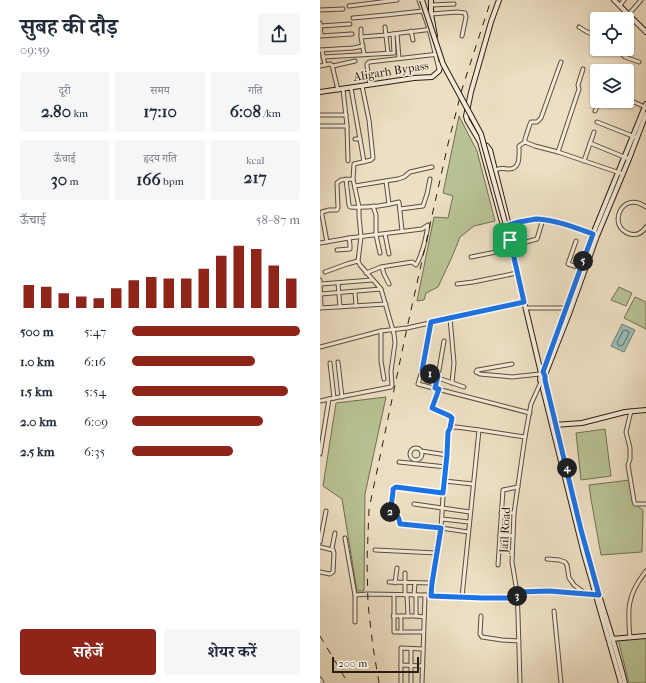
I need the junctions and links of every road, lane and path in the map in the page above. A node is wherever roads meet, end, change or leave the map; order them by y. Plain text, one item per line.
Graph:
1 (397, 0) edge
2 (419, 0) edge
3 (422, 0) edge
4 (499, 0) edge
5 (614, 0) edge
6 (624, 0) edge
7 (641, 0) edge
8 (431, 3) edge
9 (454, 4) dead end
10 (620, 5) junction
11 (349, 6) dead end
12 (343, 9) dead end
13 (320, 10) edge
14 (423, 11) junction
15 (626, 12) edge
16 (631, 12) edge
17 (431, 14) junction
18 (353, 18) dead end
19 (634, 20) edge
20 (350, 24) dead end
21 (320, 25) edge
22 (385, 27) dead end
23 (579, 27) dead end
24 (361, 29) dead end
25 (429, 29) junction
26 (434, 29) junction
27 (411, 31) junction
28 (646, 32) edge
29 (590, 33) edge
30 (352, 34) dead end
31 (392, 34) junction
32 (398, 34) junction
33 (320, 35) edge
34 (386, 35) junction
35 (462, 36) dead end
36 (361, 37) junction
37 (413, 40) dead end
38 (362, 46) junction
39 (321, 50) edge
40 (388, 53) junction
41 (364, 54) junction
42 (437, 54) junction
43 (625, 56) edge
44 (323, 57) junction
45 (399, 58) junction
46 (355, 61) dead end
47 (561, 62) dead end
48 (639, 62) dead end
49 (325, 65) junction
50 (320, 66) edge
51 (333, 66) junction
52 (583, 69) dead end
53 (370, 84) junction
54 (362, 86) junction
55 (351, 88) junction
56 (343, 89) junction
57 (338, 90) junction
58 (320, 92) edge
59 (634, 101) edge
60 (645, 105) edge
61 (596, 108) edge
62 (595, 111) dead end
63 (646, 114) edge
64 (320, 115) edge
65 (346, 115) junction
66 (597, 122) dead end
67 (320, 126) edge
68 (347, 126) junction
69 (594, 132) dead end
70 (635, 137) junction
71 (355, 139) dead end
72 (360, 139) junction
73 (480, 142) junction
74 (526, 142) junction
75 (590, 143) junction
76 (558, 152) junction
77 (624, 156) junction
78 (629, 159) junction
79 (348, 161) dead end
80 (584, 161) junction
81 (364, 162) junction
82 (432, 167) dead end
83 (495, 170) junction
84 (620, 173) junction
85 (353, 179) junction
86 (430, 179) dead end
87 (346, 180) junction
88 (386, 180) junction
89 (355, 186) junction
90 (388, 204) junction
91 (373, 206) junction
92 (359, 207) junction
93 (646, 207) edge
94 (400, 209) junction
95 (543, 220) junction
96 (509, 225) junction
97 (646, 227) edge
98 (402, 231) junction
99 (385, 234) junction
100 (593, 234) junction
101 (376, 235) junction
102 (360, 237) junction
103 (349, 238) junction
104 (510, 240) junction
105 (576, 241) dead end
106 (327, 242) junction
107 (320, 243) edge
108 (511, 247) junction
109 (337, 250) dead end
110 (380, 253) dead end
111 (389, 254) dead end
112 (471, 257) dead end
113 (358, 261) junction
114 (382, 267) junction
115 (581, 268) junction
116 (325, 272) dead end
117 (517, 272) junction
118 (366, 273) junction
119 (320, 280) edge
120 (372, 280) junction
121 (338, 283) junction
122 (321, 284) edge
123 (389, 284) dead end
124 (457, 284) dead end
125 (381, 289) junction
126 (320, 290) edge
127 (355, 292) junction
128 (338, 293) junction
129 (321, 294) junction
130 (524, 302) junction
131 (386, 304) junction
132 (356, 306) junction
133 (340, 307) junction
134 (321, 308) edge
135 (526, 308) junction
136 (566, 308) junction
137 (450, 318) junction
138 (431, 322) junction
139 (392, 329) junction
140 (381, 332) junction
141 (444, 341) dead end
142 (320, 347) edge
143 (338, 362) dead end
144 (330, 363) dead end
145 (512, 364) dead end
146 (422, 371) junction
147 (542, 373) junction
148 (438, 377) junction
149 (384, 379) dead end
150 (543, 382) junction
151 (452, 383) junction
152 (464, 387) dead end
153 (437, 389) junction
154 (342, 397) junction
155 (334, 398) junction
156 (329, 399) junction
157 (320, 401) edge
158 (646, 410) edge
159 (630, 411) junction
160 (530, 413) junction
161 (554, 425) junction
162 (450, 428) junction
163 (479, 430) junction
164 (322, 432) edge
165 (525, 437) junction
166 (321, 445) edge
167 (421, 451) dead end
168 (320, 454) edge
169 (447, 455) junction
170 (399, 462) dead end
171 (446, 467) junction
172 (444, 481) junction
173 (473, 484) junction
174 (518, 487) junction
175 (443, 493) junction
176 (414, 504) dead end
177 (646, 504) edge
178 (442, 508) junction
179 (326, 511) dead end
180 (470, 512) junction
181 (501, 513) junction
182 (514, 513) junction
183 (442, 519) junction
184 (469, 522) junction
185 (441, 528) junction
186 (468, 532) junction
187 (335, 533) dead end
188 (500, 534) junction
189 (513, 536) junction
190 (345, 538) dead end
191 (320, 542) edge
192 (320, 547) edge
193 (333, 550) junction
194 (375, 550) dead end
195 (437, 552) junction
196 (548, 559) dead end
197 (498, 565) dead end
198 (396, 568) dead end
199 (320, 572) edge
200 (646, 572) edge
201 (405, 574) dead end
202 (389, 582) dead end
203 (395, 583) junction
204 (405, 583) junction
205 (415, 583) junction
206 (432, 583) junction
207 (517, 592) junction
208 (586, 594) junction
209 (354, 595) junction
210 (394, 595) junction
211 (406, 595) junction
212 (415, 595) junction
213 (425, 595) junction
214 (598, 595) junction
215 (431, 596) junction
216 (462, 597) junction
217 (517, 598) junction
218 (408, 606) junction
219 (416, 606) junction
220 (554, 611) dead end
221 (394, 616) junction
222 (401, 616) junction
223 (408, 616) junction
224 (416, 616) junction
225 (481, 616) dead end
226 (424, 617) junction
227 (354, 622) dead end
228 (401, 632) junction
229 (423, 632) junction
230 (646, 636) edge
231 (630, 637) junction
232 (611, 640) junction
233 (519, 641) junction
234 (411, 649) junction
235 (423, 649) junction
236 (401, 665) junction
237 (411, 666) junction
238 (423, 666) junction
239 (320, 679) edge
240 (322, 683) edge
241 (401, 683) edge
242 (411, 683) edge
243 (422, 683) edge
244 (520, 683) edge
245 (562, 683) edge
246 (621, 683) edge
247 (625, 683) edge

1 - 11 street
2 - 14 street
3 - 104 main road, bridge
4 - 73 main road
5 - 10 main road
6 - 10 street
7 - 16 street
8 - 9 street
8 - 17 main road, Aligarh Bypass
10 - 15 main road
12 - 13 street
14 - 18 street
14 - 25 street
17 - 26 main road, Aligarh Bypass
17 - 35 street
19 - 28 main road
20 - 21 street
21 - 33 street
22 - 34 street
23 - 29 street
24 - 36 street
25 - 26 street
25 - 27 street
25 - 42 street
26 - 42 main road, Aligarh Bypass
27 - 32 street
27 - 37 street
30 - 33 street
31 - 32 street
31 - 34 street
31 - 40 street
32 - 45 street
34 - 36 street
34 - 40 street
36 - 38 street
38 - 39 street
38 - 41 street
39 - 44 street
40 - 41 street
41 - 44 street
42 - 45 street
42 - 53 main road, Aligarh Bypass
43 - 48 street
44 - 49 street
45 - 53 street
46 - 51 street
47 - 74 street
49 - 50 street
49 - 51 street
51 - 57 street
52 - 76 street
53 - 54 main road, Aligarh Bypass
54 - 55 main road, Aligarh Bypass
54 - 81 street
55 - 56 main road, Aligarh Bypass
55 - 72 street
56 - 57 main road, Aligarh Bypass
56 - 65 street
57 - 58 main road, Aligarh Bypass
59 - 60 street
60 - 70 main road
61 - 62 street
63 - 70 main road
64 - 65 street
65 - 68 street
66 - 70 street
67 - 68 street
68 - 79 street
69 - 75 street
70 - 77 main road
70 - 78 main road
71 - 72 street
72 - 81 street
73 - 83 main road
73 - 104 main road
74 - 76 street
74 - 83 street
75 - 77 street
75 - 80 street
76 - 80 street
77 - 78 street
77 - 84 main road
78 - 84 main road
80 - 84 street
81 - 85 street
82 - 88 street
83 - 96 main road
84 - 100 main road
84 - 147 main road
85 - 87 street
85 - 89 street
86 - 94 street
87 - 92 street
87 - 106 street
88 - 89 street
88 - 90 street
89 - 92 street
90 - 91 street
90 - 94 street
91 - 92 street
91 - 101 street
92 - 102 street
93 - 97 street
94 - 98 street
95 - 96 street
95 - 100 street
95 - 108 street
96 - 104 main road
98 - 99 street
98 - 114 street
99 - 101 street
99 - 111 street
100 - 115 main road
101 - 102 street
101 - 110 street
102 - 103 street
102 - 113 street
103 - 106 street
103 - 109 street
104 - 108 main road
105 - 115 street
106 - 107 street
108 - 112 street
108 - 117 main road
113 - 116 street
113 - 118 street
114 - 118 street
114 - 123 street
115 - 136 main road
117 - 124 street
117 - 130 main road
118 - 120 street
119 - 122 street
120 - 121 street
120 - 125 street
121 - 122 street
121 - 128 street
122 - 126 street
125 - 127 street
125 - 131 street
126 - 129 street
127 - 128 street
127 - 132 street
128 - 129 street
128 - 133 street
129 - 134 street
130 - 135 main road
130 - 137 street
131 - 132 street
131 - 139 street
132 - 133 street
133 - 134 street
135 - 136 street
135 - 147 main road
136 - 147 main road
137 - 138 street
137 - 151 street
138 - 139 street
138 - 146 street
139 - 140 street
139 - 154 street
140 - 142 street
140 - 149 street
141 - 148 street
143 - 154 street
144 - 155 street
145 - 147 street
146 - 148 street
146 - 153 street
147 - 150 main road
148 - 151 street
148 - 153 street
150 - 160 street, Jail Road
150 - 161 main road
151 - 152 street
153 - 160 street
153 - 162 street
154 - 155 street
155 - 156 street
156 - 157 street
156 - 164 street
158 - 159 main road
159 - 161 main road
159 - 177 street
160 - 165 street, Jail Road
161 - 214 main road
162 - 163 street
162 - 169 street
163 - 165 street
163 - 173 street
164 - 166 street
165 - 174 street, Jail Road
166 - 168 street
167 - 169 street
169 - 171 street
170 - 171 street
171 - 172 street
172 - 173 street
172 - 175 street
173 - 180 street
174 - 181 street
174 - 182 street, Jail Road
175 - 178 street
175 - 185 street
176 - 178 street
178 - 180 street
178 - 183 street
179 - 191 street
180 - 184 street
181 - 182 street
181 - 188 street
182 - 189 street, Jail Road
183 - 184 street
183 - 185 street
184 - 186 street
185 - 186 street
185 - 195 street
186 - 216 street
187 - 193 street
188 - 189 street
188 - 197 street
189 - 207 street, Jail Road
190 - 209 street
192 - 193 street
193 - 199 street
194 - 195 street
195 - 206 street
196 - 208 street
198 - 203 street
200 - 231 street
201 - 204 street
202 - 203 street
203 - 204 street
204 - 205 street
204 - 211 street
205 - 206 street
205 - 212 street
206 - 215 street
207 - 208 street
207 - 217 street, Jail Road
208 - 214 street
209 - 210 street
209 - 227 street
210 - 211 street
210 - 221 street
211 - 212 street
211 - 218 street
212 - 213 street
212 - 219 street
213 - 215 street
213 - 226 street
214 - 232 main road
215 - 216 street
216 - 217 street
217 - 233 street, Jail Road
218 - 219 street
218 - 223 street
219 - 224 street
220 - 245 street
221 - 222 street
221 - 228 street
222 - 223 street
222 - 228 street
223 - 224 street
224 - 226 street
225 - 233 street
226 - 229 street
228 - 229 street
229 - 235 street
230 - 231 main road
231 - 232 main road
232 - 246 main road
232 - 247 main road
233 - 244 street, Jail Road
234 - 235 street
234 - 236 street
234 - 237 street
235 - 238 street
236 - 237 street
236 - 241 street
237 - 238 street
237 - 242 street
238 - 243 street
239 - 240 street

